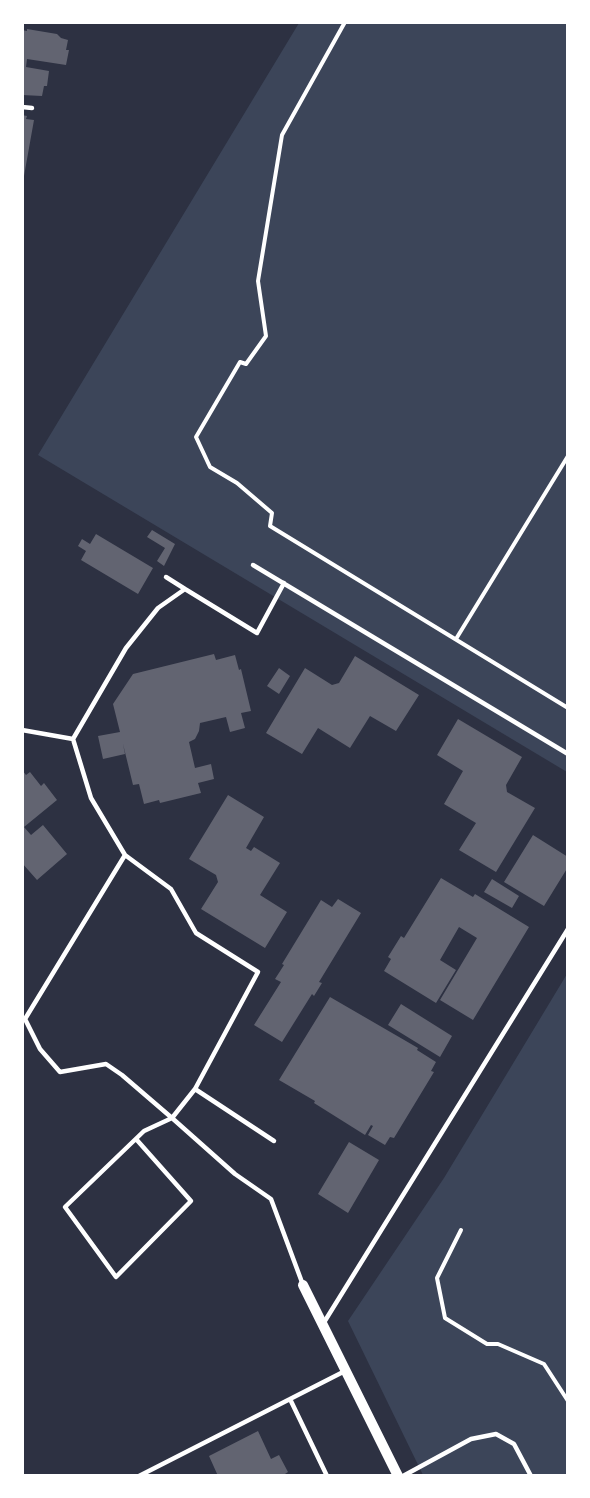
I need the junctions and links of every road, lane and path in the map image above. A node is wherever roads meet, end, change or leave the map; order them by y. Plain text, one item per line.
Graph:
1 (345, 22) edge
2 (22, 106) edge
3 (32, 108) dead end
4 (567, 456) edge
5 (253, 565) dead end
6 (166, 577) dead end
7 (284, 583) junction
8 (185, 589) junction
9 (456, 639) junction
10 (567, 708) edge
11 (22, 730) edge
12 (73, 739) junction
13 (567, 754) edge
14 (125, 855) junction
15 (567, 929) edge
16 (195, 1089) junction
17 (172, 1118) junction
18 (136, 1139) junction
19 (274, 1141) dead end
20 (461, 1230) dead end
21 (303, 1285) joint
22 (323, 1324) junction
23 (346, 1370) junction
24 (290, 1399) junction
25 (567, 1401) edge
26 (139, 1476) edge
27 (327, 1476) edge
28 (401, 1476) edge
29 (531, 1476) edge

1 - 9 path
2 - 3 lane
4 - 9 path
5 - 7 lane
6 - 8 lane
7 - 8 lane
7 - 13 lane
8 - 12 lane
9 - 10 path
11 - 12 lane
12 - 14 lane
14 - 16 lane
14 - 17 lane
15 - 22 lane
16 - 17 lane
16 - 19 lane
17 - 18 lane
17 - 21 lane
18 - 18 lane
20 - 25 path
21 - 22 street
22 - 23 street
23 - 24 lane
23 - 28 street
24 - 26 lane
24 - 27 lane
28 - 29 lane

